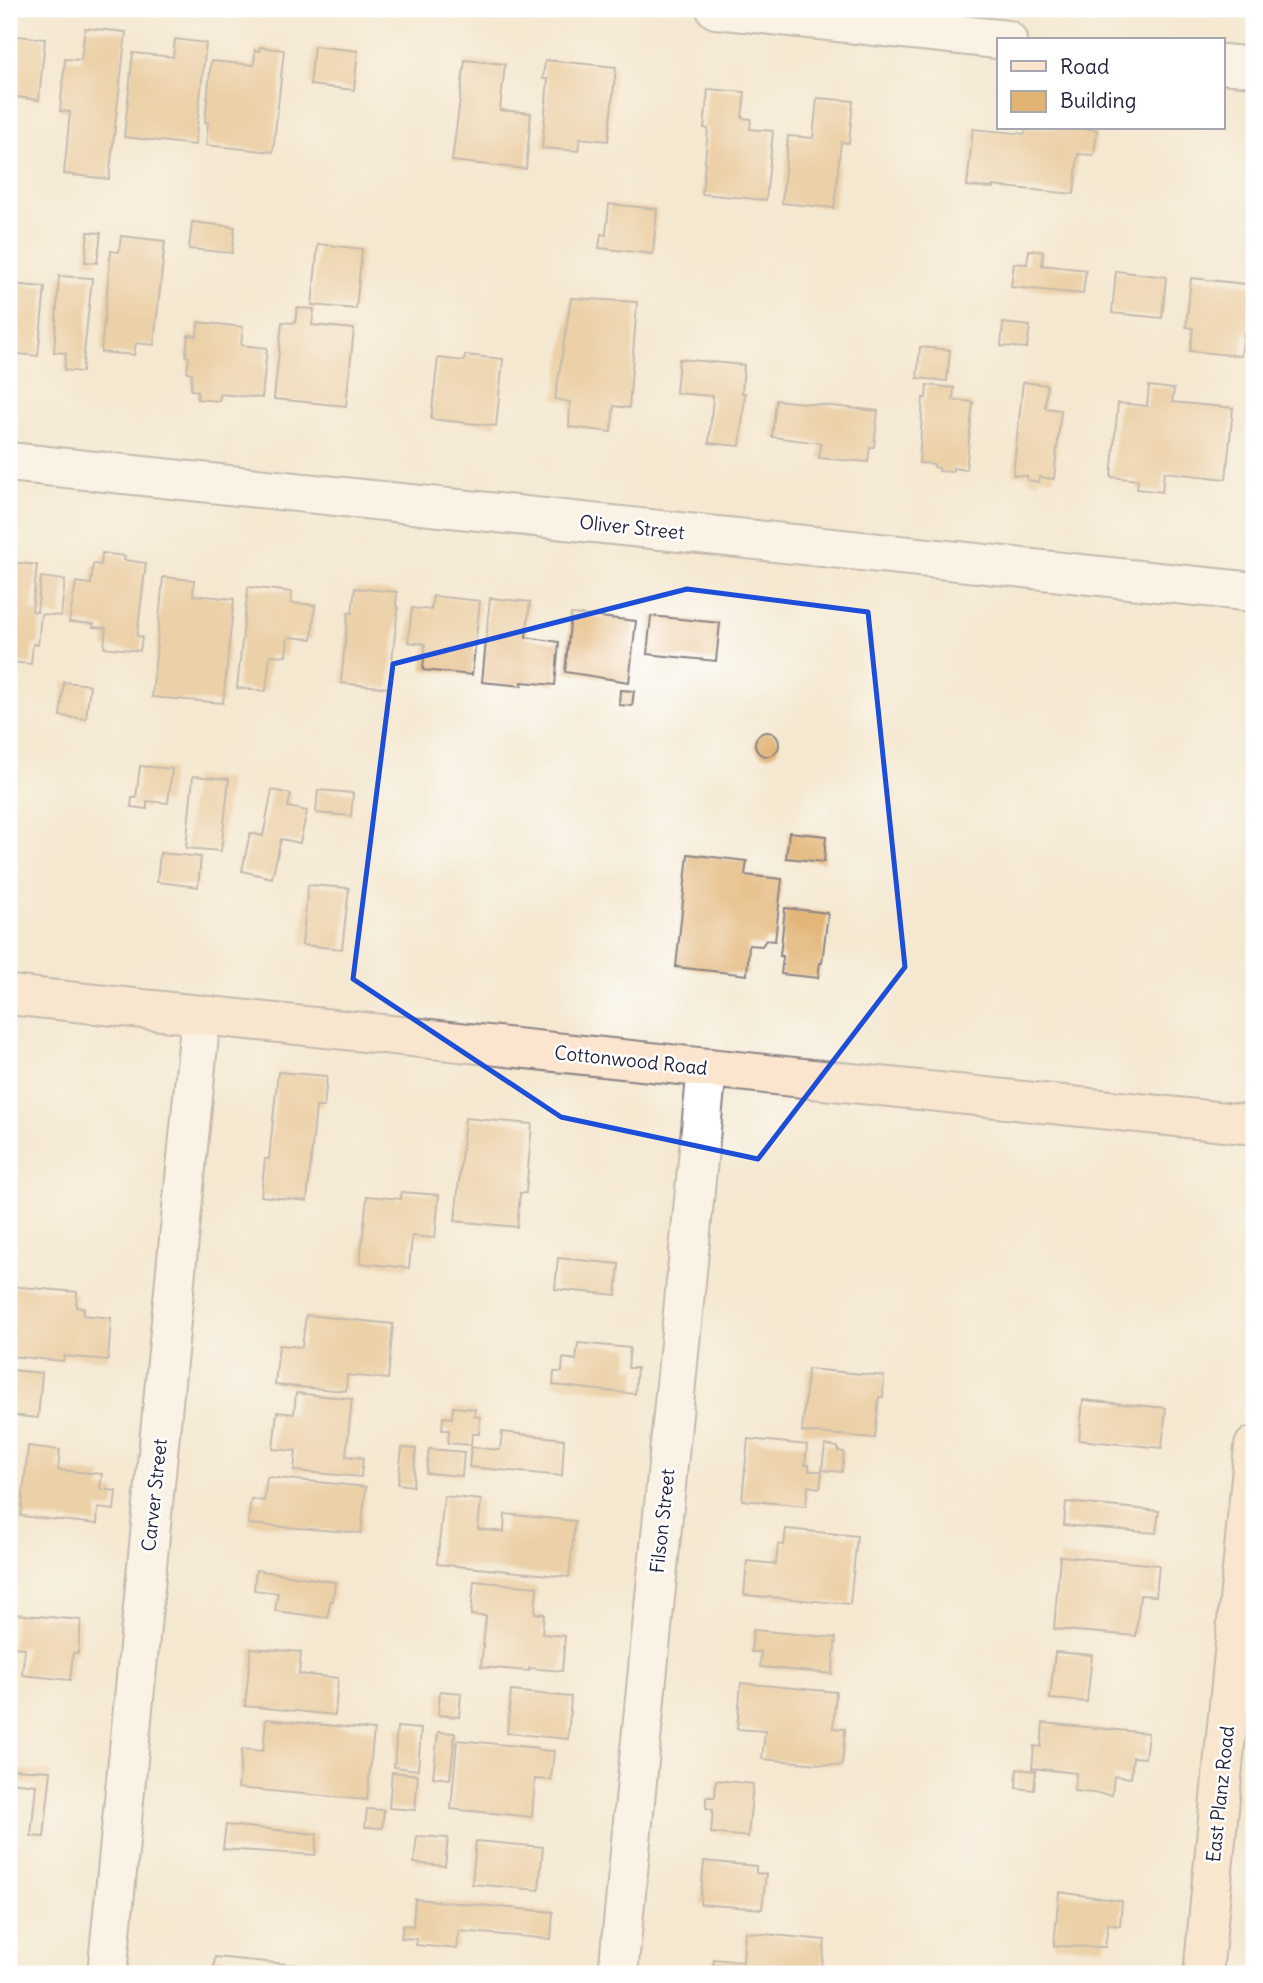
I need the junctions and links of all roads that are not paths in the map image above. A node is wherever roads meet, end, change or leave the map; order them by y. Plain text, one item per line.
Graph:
1 (716, 9) edge
2 (997, 39) edge
3 (1224, 64) edge
4 (1254, 67) edge
5 (9, 462) edge
6 (1254, 593) edge
7 (9, 995) edge
8 (201, 1015) junction
9 (707, 1068) junction
10 (1254, 1125) edge
11 (1254, 1447) edge
12 (107, 1974) edge
13 (618, 1974) edge
14 (1203, 1974) edge

1 - 2 street
3 - 4 street
5 - 6 street, Oliver Street
7 - 8 street, Cottonwood Road
8 - 9 street, Cottonwood Road
8 - 12 street, Carver Street
9 - 10 street, Cottonwood Road
9 - 13 street, Filson Street
11 - 14 street, East Planz Road

